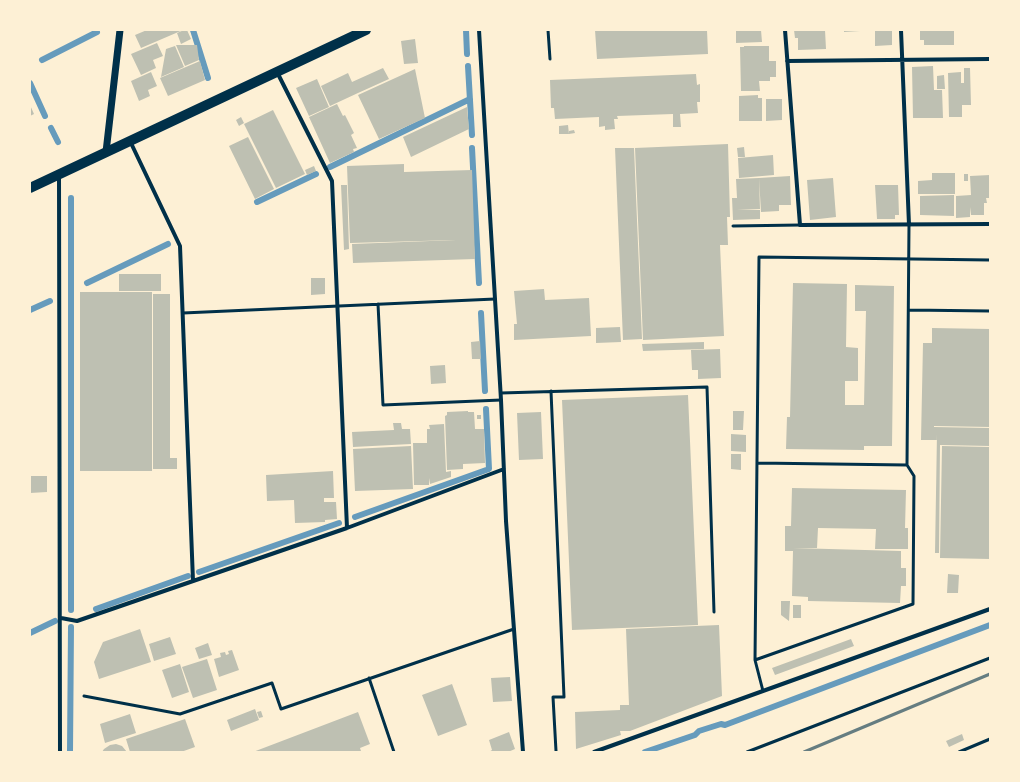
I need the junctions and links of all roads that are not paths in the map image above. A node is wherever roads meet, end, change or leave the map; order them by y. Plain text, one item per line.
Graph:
1 (120, 30) edge
2 (366, 30) edge
3 (479, 30) edge
4 (548, 30) edge
5 (785, 30) edge
6 (901, 30) edge
7 (550, 59) dead end
8 (990, 59) edge
9 (902, 60) junction
10 (787, 61) junction
11 (276, 72) junction
12 (130, 141) junction
13 (106, 152) junction
14 (59, 174) junction
15 (30, 188) edge
16 (990, 224) edge
17 (909, 225) junction
18 (733, 226) dead end
19 (800, 226) junction
20 (909, 259) junction
21 (990, 260) edge
22 (495, 298) junction
23 (378, 304) junction
24 (337, 306) junction
25 (909, 310) junction
26 (990, 311) edge
27 (183, 313) junction
28 (551, 392) junction
29 (501, 393) junction
30 (501, 400) junction
31 (757, 463) junction
32 (907, 465) junction
33 (504, 469) junction
34 (347, 528) junction
35 (193, 581) junction
36 (990, 609) edge
37 (714, 612) dead end
38 (61, 618) junction
39 (514, 629) junction
40 (990, 658) edge
41 (755, 660) junction
42 (369, 678) junction
43 (763, 691) junction
44 (84, 696) dead end
45 (990, 739) edge
46 (556, 751) dead end
47 (60, 752) edge
48 (394, 752) edge
49 (523, 752) edge
50 (594, 752) edge
51 (747, 752) edge
52 (959, 752) edge

1 - 13 street
2 - 11 main road
3 - 22 street
4 - 7 lane
5 - 10 street
6 - 9 street
8 - 9 street
9 - 10 street
9 - 17 street
10 - 19 street
11 - 12 main road
11 - 24 street
12 - 13 main road
12 - 27 street
13 - 14 main road
14 - 15 main road
14 - 38 street
16 - 17 street
17 - 19 street
17 - 20 lane
18 - 19 lane
20 - 21 lane
20 - 25 lane
20 - 31 lane
22 - 23 lane
22 - 29 street
23 - 24 lane
23 - 30 lane
24 - 27 lane
24 - 34 street
25 - 26 lane
25 - 32 lane
27 - 35 street
28 - 29 lane
28 - 37 lane
28 - 46 lane
29 - 30 street
30 - 33 street
31 - 32 lane
31 - 41 lane
32 - 41 lane
33 - 34 street
33 - 39 street
34 - 35 street
35 - 38 street
36 - 43 street
38 - 47 street
39 - 42 lane
39 - 49 street
40 - 51 lane
41 - 43 lane
42 - 44 lane
42 - 48 lane
43 - 50 street
45 - 52 lane

